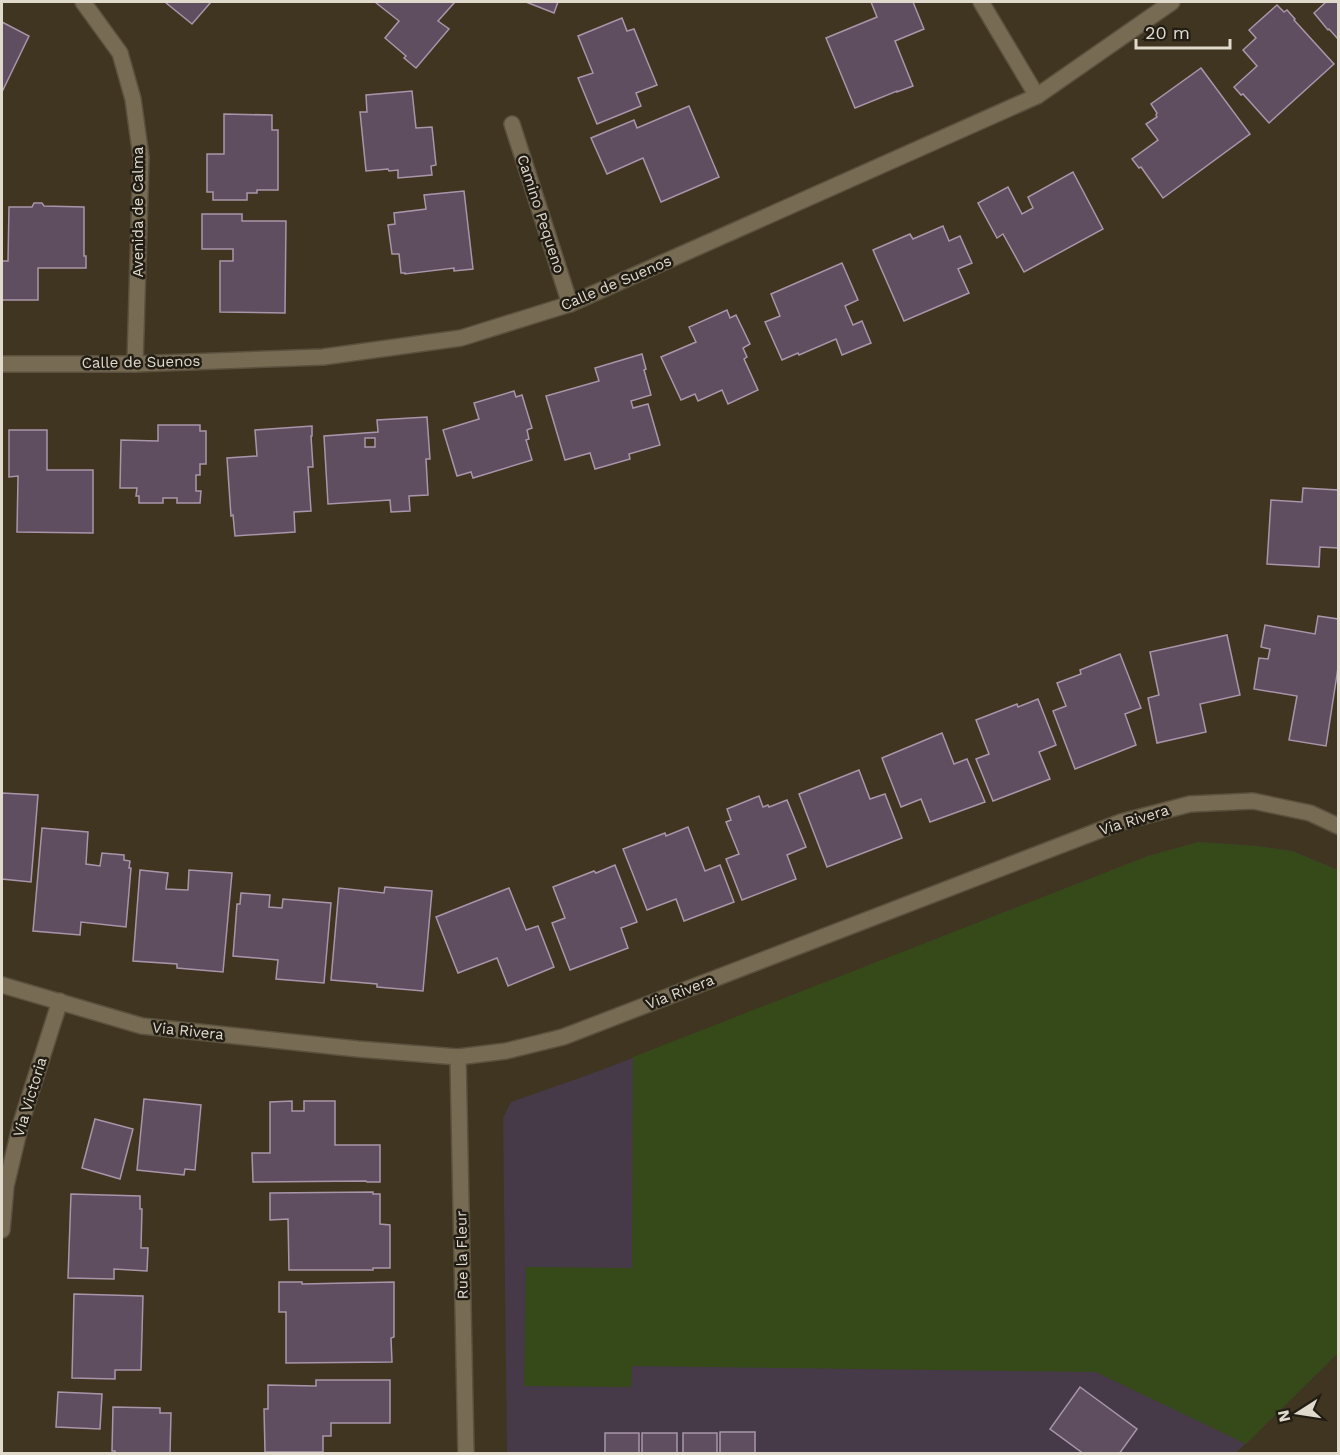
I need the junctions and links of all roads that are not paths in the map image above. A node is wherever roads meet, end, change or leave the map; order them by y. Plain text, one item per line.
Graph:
1 (83, 2) edge
2 (981, 2) edge
3 (1172, 2) edge
4 (1037, 96) junction
5 (512, 124) dead end
6 (570, 304) junction
7 (2, 364) edge
8 (135, 364) junction
9 (1338, 826) edge
10 (2, 984) edge
11 (60, 1001) junction
12 (458, 1057) junction
13 (2, 1230) edge
14 (466, 1454) edge

1 - 8 street, Avenida de Calma
2 - 4 street
3 - 4 street, Calle de Suenos
4 - 6 street, Calle de Suenos
5 - 6 street, Camino Pequeno
6 - 8 street, Calle de Suenos
7 - 8 street, Calle de Suenos
9 - 12 street, Via Rivera
10 - 11 street, Via Rivera
11 - 12 street, Via Rivera
11 - 13 street, Via Victoria
12 - 14 street, Rue la Fleur

